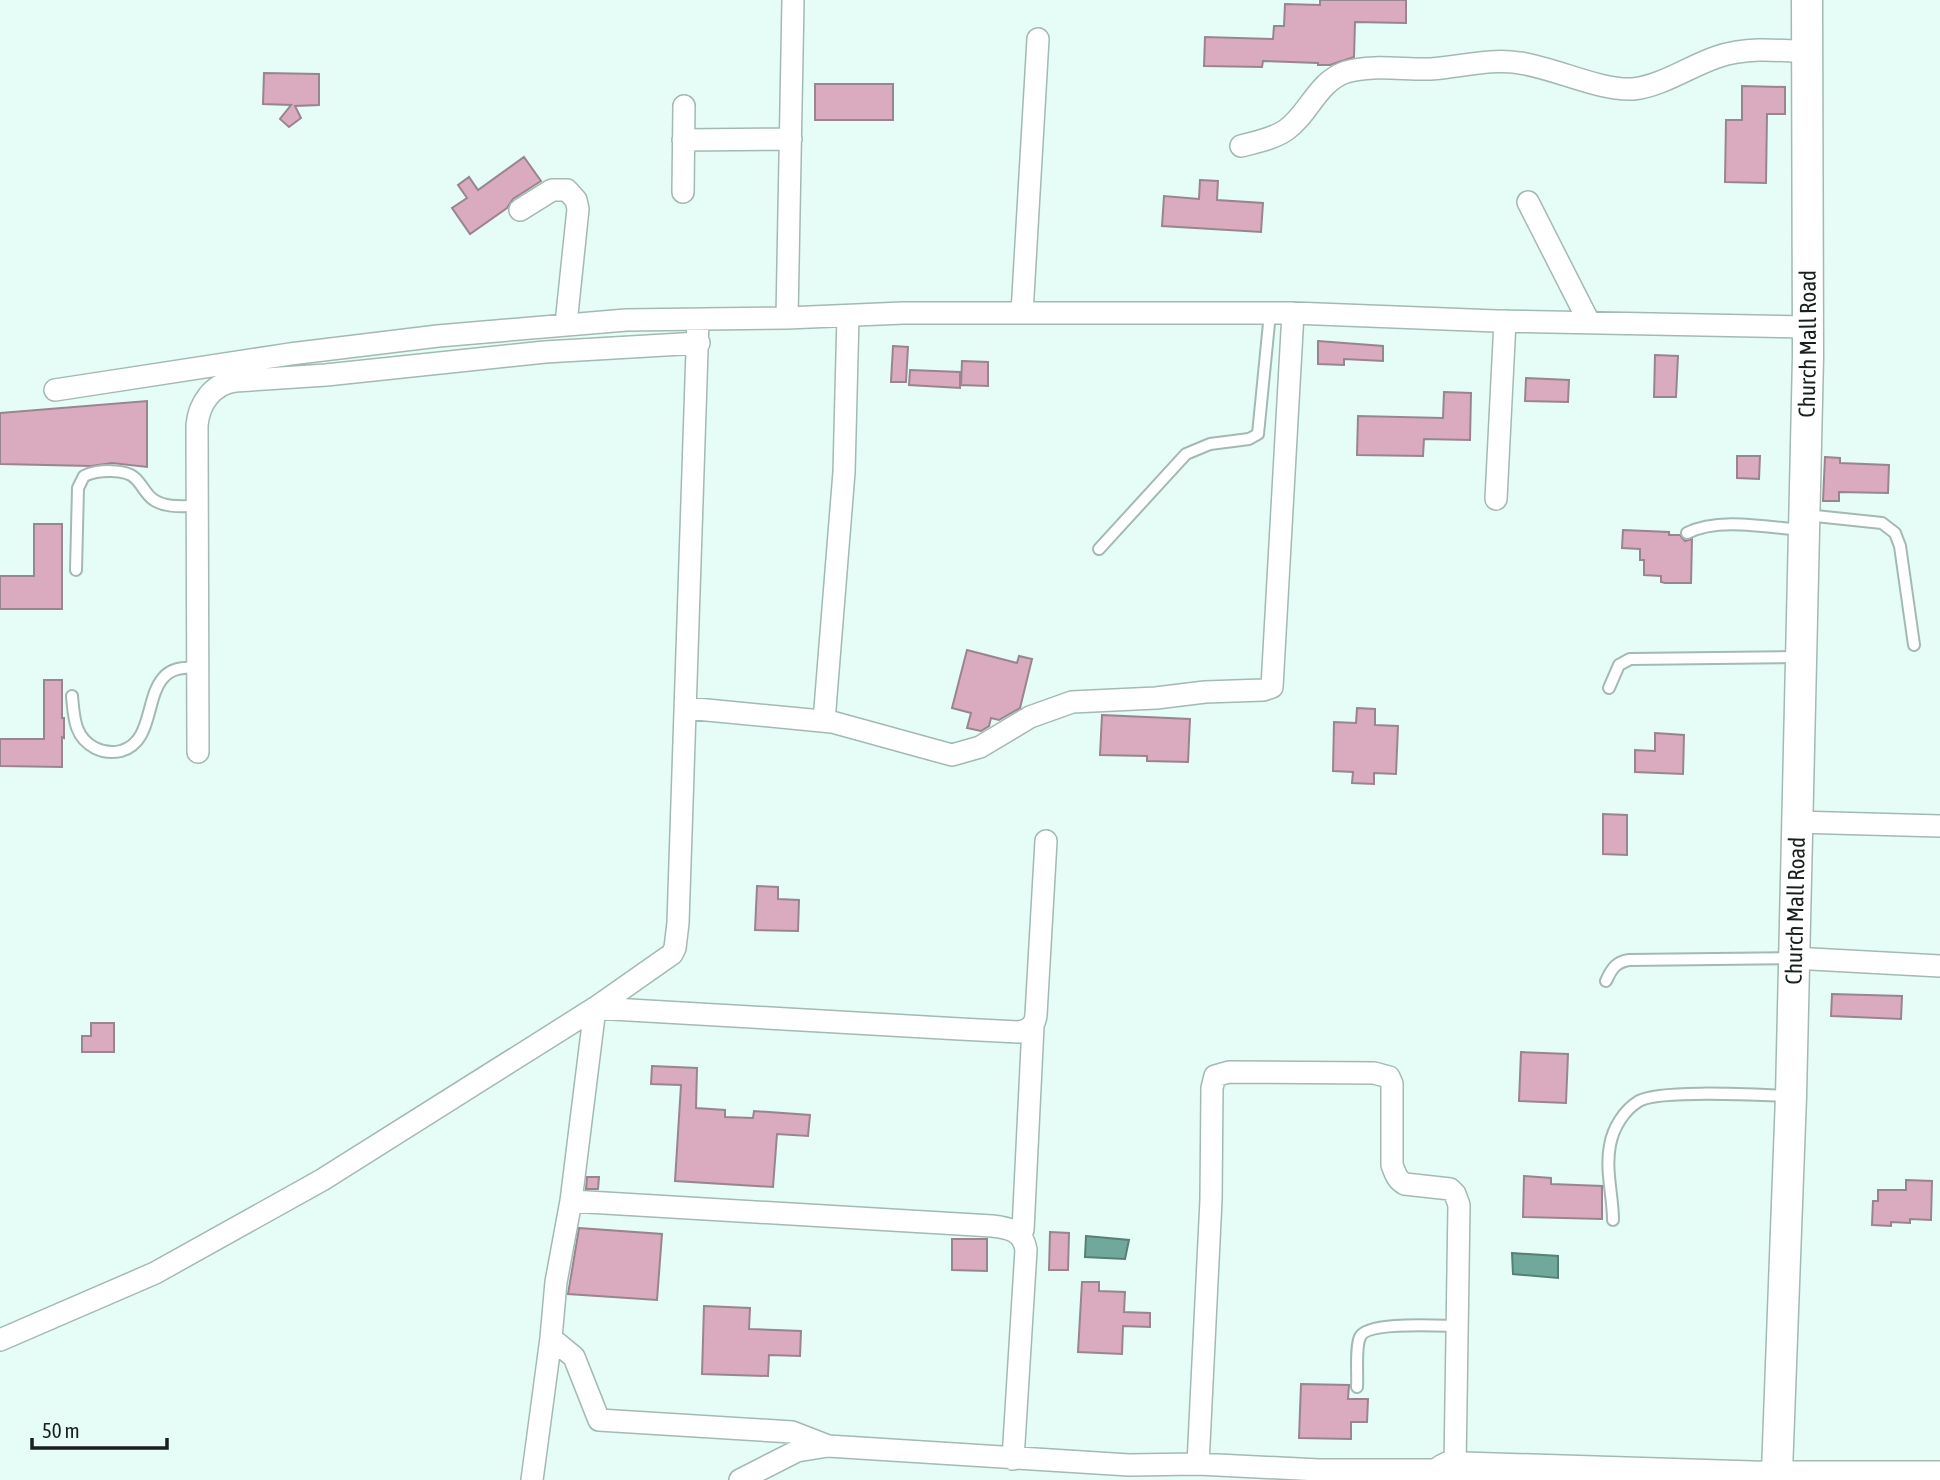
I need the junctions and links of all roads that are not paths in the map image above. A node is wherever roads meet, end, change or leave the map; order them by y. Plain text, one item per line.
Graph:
1 (793, 0) edge
2 (1807, 0) edge
3 (1038, 38) dead end
4 (1807, 52) junction
5 (684, 106) dead end
6 (791, 139) junction
7 (683, 140) junction
8 (1241, 146) dead end
9 (683, 192) dead end
10 (1528, 202) dead end
11 (520, 210) dead end
12 (1022, 313) junction
13 (1269, 313) junction
14 (1293, 313) junction
15 (848, 316) junction
16 (787, 318) junction
17 (698, 320) junction
18 (1505, 321) junction
19 (1589, 322) junction
20 (566, 324) junction
21 (1807, 327) junction
22 (699, 343) junction
23 (55, 390) dead end
24 (1496, 499) dead end
25 (197, 506) junction
26 (1803, 522) junction
27 (1687, 533) dead end
28 (1099, 549) dead end
29 (76, 570) dead end
30 (1913, 645) dead end
31 (1800, 657) junction
32 (198, 667) junction
33 (1609, 688) dead end
34 (72, 696) dead end
35 (686, 708) junction
36 (824, 721) junction
37 (198, 752) dead end
38 (1796, 822) junction
39 (1940, 826) edge
40 (1046, 841) dead end
41 (1793, 958) junction
42 (1940, 966) edge
43 (1606, 981) dead end
44 (595, 1008) junction
45 (1032, 1026) junction
46 (1791, 1096) junction
47 (571, 1201) junction
48 (1613, 1220) dead end
49 (1023, 1230) dead end
50 (1457, 1326) junction
51 (551, 1338) junction
52 (0, 1340) edge
53 (1357, 1387) dead end
54 (828, 1446) junction
55 (1013, 1459) junction
56 (1198, 1464) junction
57 (1444, 1472) edge
58 (1940, 1472) edge
59 (1129, 1473) edge
60 (1771, 1476) edge
61 (532, 1480) edge
62 (740, 1480) edge

1 - 6 street
2 - 4 street, Church Mall Road
3 - 12 street
4 - 8 street
4 - 21 street, Church Mall Road
5 - 7 street
6 - 7 street
6 - 16 street
7 - 9 street
10 - 19 street
11 - 20 street
12 - 13 street
12 - 15 street
13 - 14 street
13 - 28 lane
14 - 18 street
14 - 36 street
15 - 16 street
15 - 36 street
16 - 17 street
17 - 20 street
17 - 22 street
18 - 19 street
18 - 24 street
19 - 21 street
20 - 23 street
21 - 26 street, Church Mall Road
22 - 25 street
22 - 35 street
25 - 29 lane
25 - 32 street
26 - 27 lane
26 - 30 lane
26 - 31 street, Church Mall Road
31 - 33 lane
31 - 38 street, Church Mall Road
32 - 34 lane
32 - 37 street
35 - 36 street
35 - 44 street
38 - 39 street
38 - 41 street, Church Mall Road
40 - 45 street
41 - 42 street
41 - 43 lane
41 - 46 street, Church Mall Road
44 - 45 street
44 - 47 street
44 - 52 street
45 - 49 street
46 - 48 lane
46 - 60 street, Church Mall Road
47 - 51 street
47 - 55 street
50 - 53 lane
50 - 56 street
50 - 57 street
51 - 54 street
51 - 61 street
54 - 55 street
54 - 62 street
55 - 59 street
56 - 57 street
56 - 59 street
57 - 60 street
58 - 60 street

